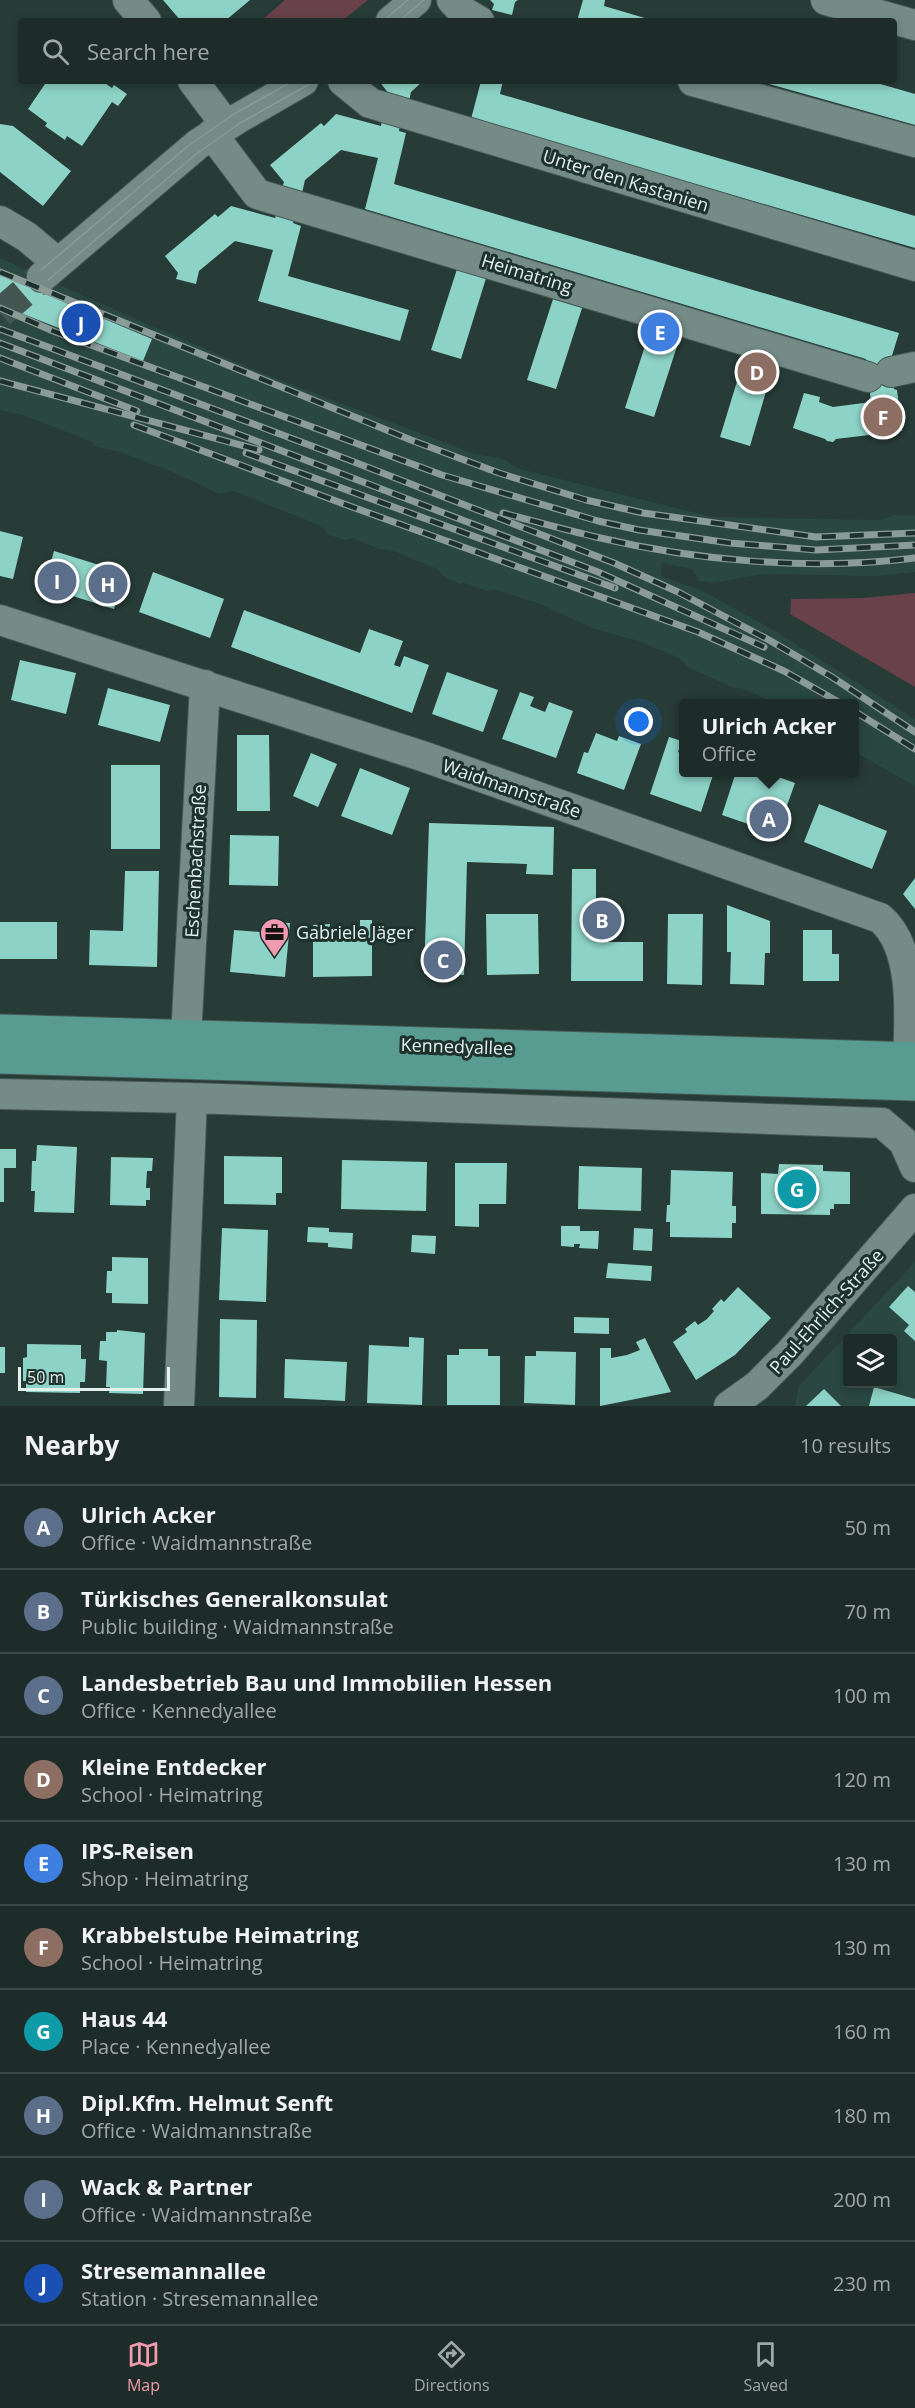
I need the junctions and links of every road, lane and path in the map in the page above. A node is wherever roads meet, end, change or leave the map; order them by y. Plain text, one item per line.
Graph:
1 (128, 0) edge
2 (416, 0) edge
3 (452, 0) edge
4 (826, 0) edge
5 (143, 18) edge
6 (395, 18) edge
7 (474, 18) edge
8 (890, 18) edge
9 (897, 20) edge
10 (915, 25) edge
11 (195, 84) edge
12 (298, 84) edge
13 (347, 84) edge
14 (704, 84) edge
15 (219, 130) junction
16 (915, 142) edge
17 (0, 221) edge
18 (915, 266) edge
19 (892, 372) edge
20 (0, 620) edge
21 (205, 685) junction
22 (0, 1031) edge
23 (186, 1037) junction
24 (0, 1057) edge
25 (912, 1068) edge
26 (0, 1094) edge
27 (192, 1098) junction
28 (915, 1167) edge
29 (915, 1209) edge
30 (179, 1406) edge
31 (729, 1406) edge

1 - 5 street
2 - 6 street
3 - 7 street
4 - 8 street
9 - 10 street
11 - 15 street, Heimatring
12 - 15 street
13 - 18 street, Unter den Kastanien
14 - 16 street
15 - 17 street
15 - 19 street, Heimatring
20 - 21 street, Waidmannstraße
21 - 23 street, Eschenbachstraße
21 - 25 street, Waidmannstraße
22 - 23 main road, Kennedyallee
23 - 25 main road, Kennedyallee
24 - 25 main road, Kennedyallee
26 - 27 street
27 - 28 street
27 - 30 street
29 - 31 street, Paul-Ehrlich-Straße

